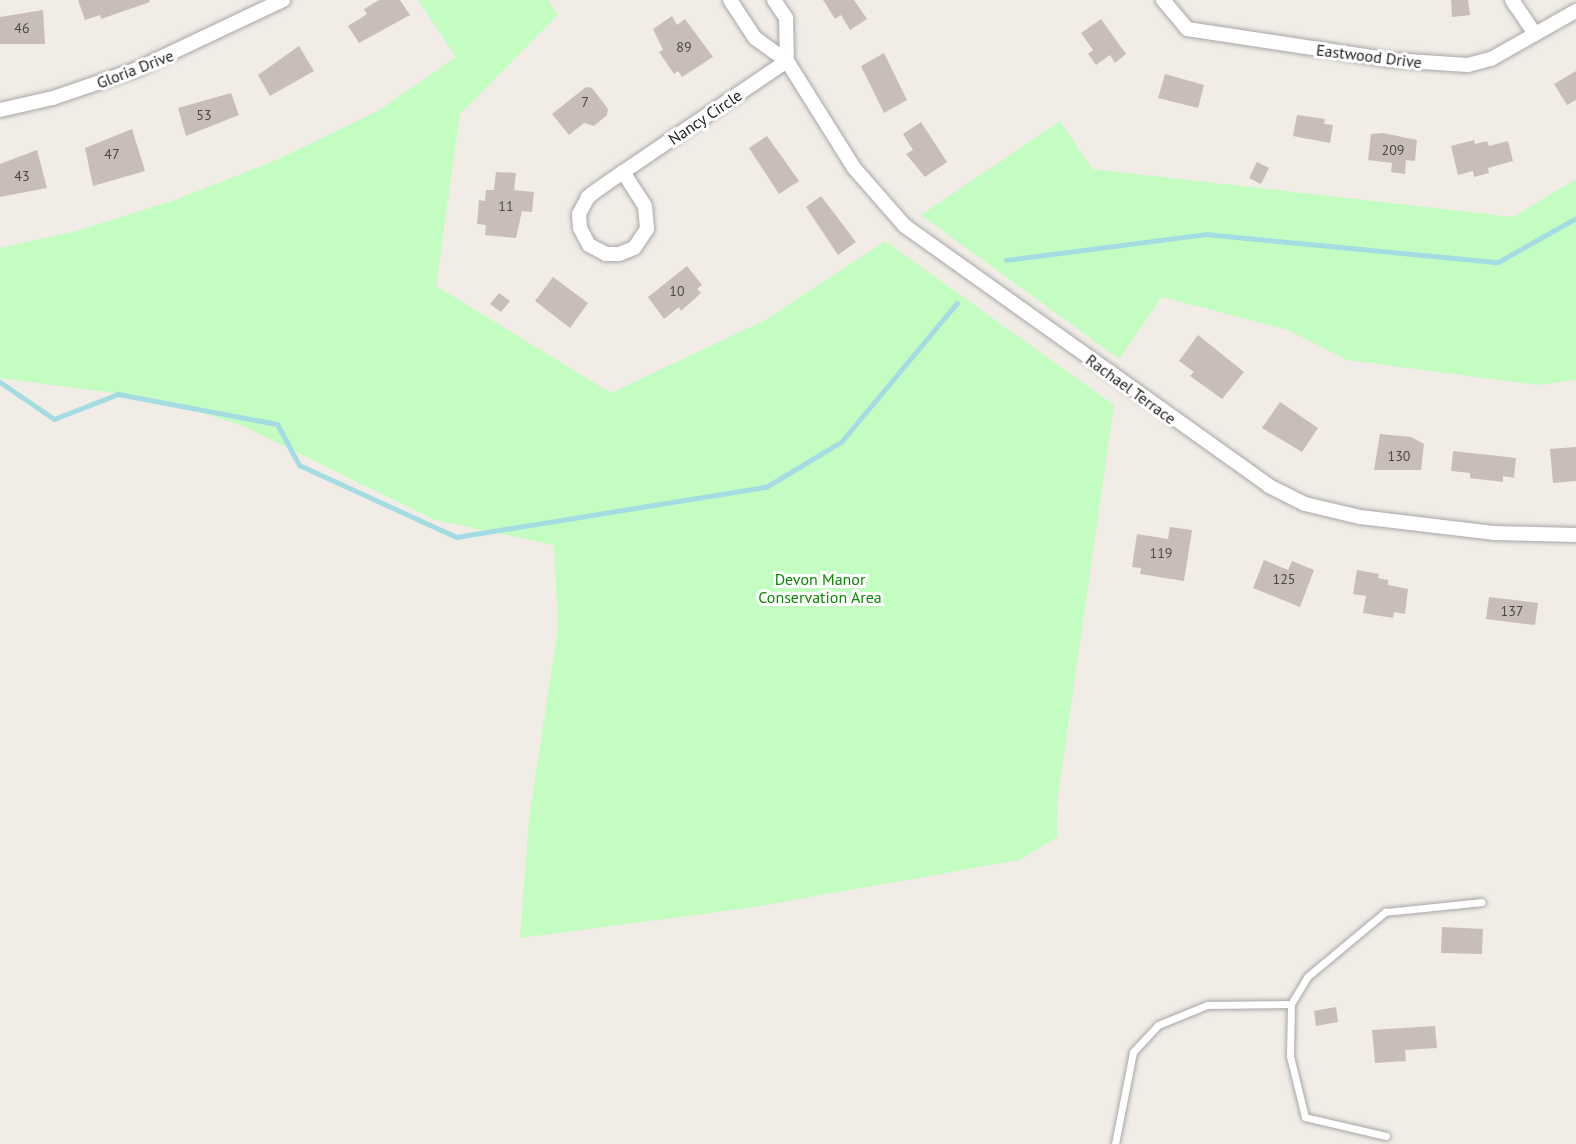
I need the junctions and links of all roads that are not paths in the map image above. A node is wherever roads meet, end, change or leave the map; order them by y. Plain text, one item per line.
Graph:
1 (275, 0) edge
2 (283, 0) edge
3 (730, 0) edge
4 (774, 0) edge
5 (1163, 0) edge
6 (1512, 0) edge
7 (263, 11) junction
8 (1576, 12) edge
9 (1535, 34) junction
10 (787, 61) junction
11 (0, 110) edge
12 (622, 172) junction
13 (1576, 535) edge
14 (1481, 902) dead end
15 (1291, 1004) junction
16 (1386, 1136) dead end
17 (1115, 1144) edge

1 - 7 street, Gloria Drive
2 - 7 street, Gloria Drive
3 - 10 street, Rachael Terrace
4 - 10 street
5 - 9 street, Eastwood Drive
6 - 9 street
7 - 11 street, Gloria Drive
8 - 9 street, Eastwood Drive
10 - 12 street, Nancy Circle
10 - 13 street, Rachael Terrace
12 - 12 street, Nancy Circle
14 - 15 lane
15 - 16 lane
15 - 17 lane

